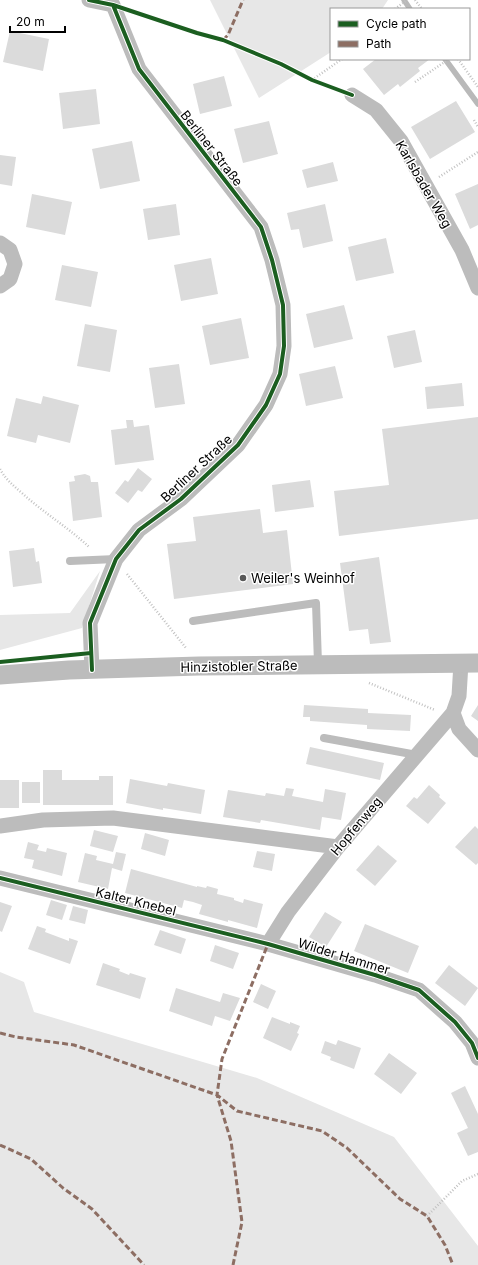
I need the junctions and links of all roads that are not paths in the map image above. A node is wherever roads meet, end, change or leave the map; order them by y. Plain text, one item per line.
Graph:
1 (89, 0) edge
2 (113, 2) edge
3 (352, 95) dead end
4 (0, 243) edge
5 (0, 286) edge
6 (478, 288) edge
7 (116, 559) junction
8 (70, 561) dead end
9 (193, 620) dead end
10 (469, 663) edge
11 (318, 664) junction
12 (92, 670) junction
13 (0, 675) edge
14 (453, 713) junction
15 (324, 738) dead end
16 (478, 750) edge
17 (417, 755) junction
18 (0, 826) edge
19 (338, 847) junction
20 (0, 878) edge
21 (268, 944) junction
22 (478, 1058) edge

1 - 2 street, Berliner Straße
2 - 7 street, Berliner Straße
3 - 6 street, Karlsbader Weg
4 - 5 street
7 - 8 lane
7 - 12 street, Berliner Straße
9 - 11 lane
10 - 11 street, Hinzistobler Straße
10 - 14 street
11 - 12 street, Hinzistobler Straße
12 - 13 street, Hinzistobler Straße
14 - 16 street
14 - 17 street, Hopfenweg
15 - 17 lane
17 - 19 street, Hopfenweg
18 - 19 street
19 - 21 street, Hopfenweg
20 - 21 street, Kalter Knebel
21 - 22 street, Wilder Hammer

